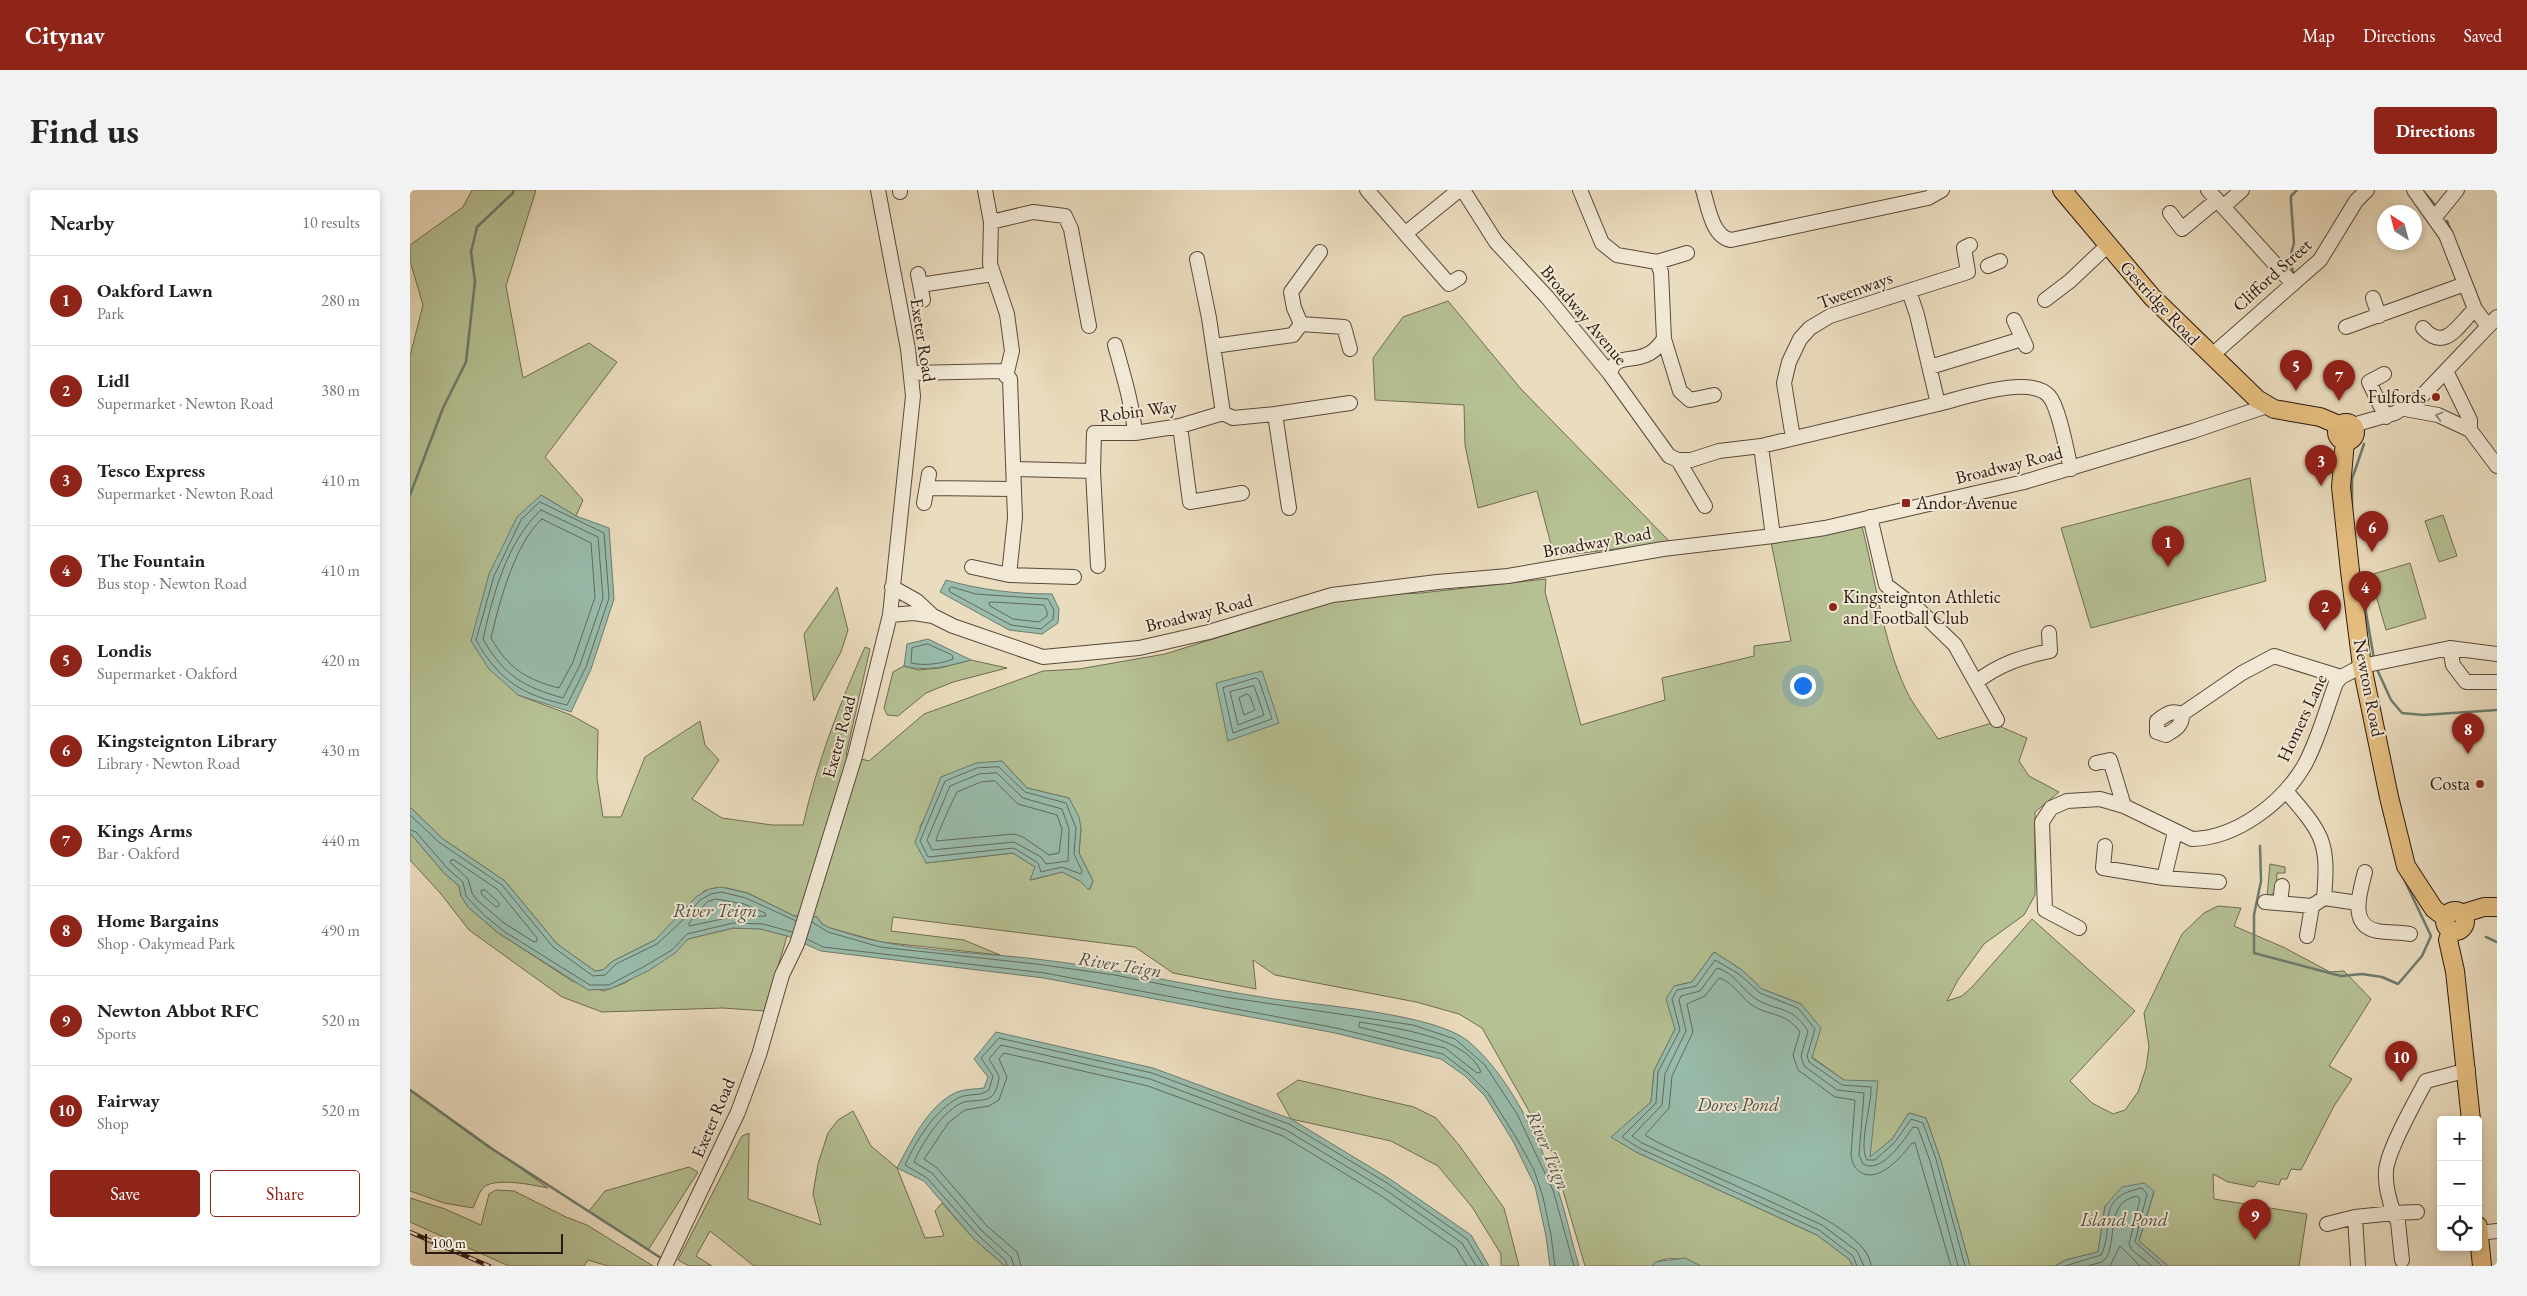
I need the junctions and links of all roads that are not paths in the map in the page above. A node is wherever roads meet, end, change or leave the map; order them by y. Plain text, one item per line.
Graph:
1 (878, 190) edge
2 (985, 190) edge
3 (1367, 190) edge
4 (1459, 190) edge
5 (1463, 190) edge
6 (1580, 190) edge
7 (1703, 190) edge
8 (1942, 190) edge
9 (2062, 190) edge
10 (2242, 190) edge
11 (2367, 190) edge
12 (2414, 190) edge
13 (2458, 190) edge
14 (2352, 196) edge
15 (2216, 199) edge
16 (2170, 213) dead end
17 (2435, 217) junction
18 (991, 222) junction
19 (1406, 233) junction
20 (1970, 245) dead end
21 (2108, 245) junction
22 (1320, 252) dead end
23 (1687, 253) dead end
24 (1197, 259) dead end
25 (1657, 262) junction
26 (993, 274) junction
27 (1459, 278) dead end
28 (2292, 284) junction
29 (2465, 284) junction
30 (1909, 291) junction
31 (2373, 298) dead end
32 (923, 300) dead end
33 (2045, 300) dead end
34 (2475, 310) junction
35 (2379, 316) junction
36 (2014, 320) dead end
37 (2493, 322) edge
38 (1301, 324) junction
39 (1089, 326) dead end
40 (2346, 327) dead end
41 (2423, 328) dead end
42 (1664, 339) junction
43 (1115, 345) dead end
44 (1214, 346) junction
45 (1350, 349) dead end
46 (2211, 356) junction
47 (1930, 367) junction
48 (2446, 371) junction
49 (911, 373) junction
50 (1610, 374) junction
51 (2384, 374) dead end
52 (1006, 376) junction
53 (1714, 395) dead end
54 (1350, 403) dead end
55 (1938, 404) junction
56 (2267, 406) junction
57 (2405, 409) junction
58 (1275, 414) junction
59 (1228, 416) junction
60 (2386, 416) junction
61 (1180, 426) junction
62 (2346, 430) junction
63 (2470, 430) junction
64 (1135, 432) junction
65 (1793, 438) junction
66 (1761, 446) junction
67 (1678, 460) junction
68 (2497, 466) edge
69 (1015, 469) junction
70 (2071, 469) junction
71 (1094, 471) junction
72 (929, 474) dead end
73 (928, 488) junction
74 (1013, 489) junction
75 (1242, 493) dead end
76 (924, 503) dead end
77 (1704, 506) dead end
78 (1289, 508) dead end
79 (1870, 517) junction
80 (1773, 536) junction
81 (1098, 566) dead end
82 (972, 567) dead end
83 (1009, 575) junction
84 (1074, 577) dead end
85 (892, 586) junction
86 (890, 615) junction
87 (933, 616) junction
88 (2049, 633) dead end
89 (2450, 648) junction
90 (2497, 654) edge
91 (2372, 664) junction
92 (2340, 677) junction
93 (1976, 682) junction
94 (2497, 682) edge
95 (2182, 714) dead end
96 (1997, 720) dead end
97 (2096, 763) dead end
98 (2286, 791) junction
99 (2124, 806) junction
100 (2175, 832) junction
101 (2105, 846) dead end
102 (2365, 872) dead end
103 (2164, 878) junction
104 (2219, 882) dead end
105 (2282, 886) dead end
106 (2265, 902) dead end
107 (2318, 902) junction
108 (2280, 903) junction
109 (2358, 903) junction
110 (2497, 907) edge
111 (2497, 912) edge
112 (2456, 921) junction
113 (2079, 928) dead end
114 (2410, 934) dead end
115 (2307, 936) dead end
116 (2468, 1070) junction
117 (2471, 1116) edge
118 (2417, 1212) dead end
119 (2394, 1213) junction
120 (2355, 1217) junction
121 (2327, 1224) dead end
122 (2497, 1231) edge
123 (2482, 1233) edge
124 (2481, 1251) edge
125 (2402, 1260) dead end
126 (665, 1266) edge
127 (2358, 1266) edge
128 (2482, 1266) edge

1 - 49 street, Exeter Road
2 - 18 street
3 - 19 street
4 - 19 street
5 - 50 street, Broadway Avenue
6 - 25 street
7 - 8 street
9 - 21 main road, Gestridge Road
10 - 15 street
11 - 14 street, Clifford Street
12 - 17 street
13 - 17 street
14 - 28 street, Clifford Street
15 - 16 street
15 - 28 street
17 - 29 street
18 - 26 street
18 - 39 street
19 - 27 street
20 - 30 street, Tweenways
21 - 33 street
21 - 46 main road, Gestridge Road
22 - 38 street
23 - 25 street
24 - 44 street
25 - 42 street
26 - 32 street
26 - 52 street
28 - 46 street, Clifford Street
29 - 34 street
29 - 35 street
30 - 47 street
30 - 65 street, Tweenways
31 - 35 street
34 - 37 street
34 - 41 street
35 - 40 street
36 - 47 street
37 - 48 street
38 - 44 street
38 - 45 street
42 - 50 street
42 - 53 street
43 - 64 street
44 - 59 street
46 - 56 main road, Gestridge Road
47 - 55 street
48 - 57 street
48 - 63 street
49 - 52 street
49 - 85 street, Exeter Road
50 - 67 street, Broadway Avenue
51 - 60 street
52 - 69 street
54 - 58 street, Robin Way
55 - 65 street
55 - 70 street
56 - 62 main road
56 - 70 street, Broadway Road
57 - 60 street
63 -> 57 street
58 - 59 street, Robin Way
58 - 78 street
59 - 61 street, Robin Way
60 - 62 street
61 - 64 street, Robin Way
61 - 75 street
62 - 91 main road, Newton Road
63 - 68 street
64 - 71 street, Robin Way
65 - 66 street
66 - 67 street
66 - 80 street
67 - 77 street, Broadway Avenue
69 - 71 street
69 - 74 street
70 - 79 street, Broadway Road
71 - 81 street, Robin Way
72 - 73 street
73 - 74 street
73 - 76 street
74 - 83 street
79 - 80 street, Broadway Road
79 - 93 street
80 - 87 street, Broadway Road
82 - 83 street
83 - 84 street
85 - 86 street, Exeter Road
85 - 87 street, Broadway Road
86 - 87 street, Broadway Road
86 - 126 street, Exeter Road
88 - 93 street
89 - 90 street, Homers Lane
89 - 91 street, Homers Lane
89 - 94 street
91 - 92 street, Homers Lane
91 - 112 main road, Newton Road
92 - 95 street
92 - 98 street, Homers Lane
93 - 96 street
97 - 99 street
98 - 100 street, Homers Lane
98 - 107 street
99 - 100 street, Homers Lane
99 - 113 street, Homers Lane
100 - 103 street
101 - 103 street
102 - 109 street
103 - 104 street
105 - 108 street
106 - 108 street
107 - 108 street
107 - 109 street
107 - 115 street
109 - 114 street
110 - 112 main road
111 - 112 main road
112 - 116 main road
116 - 117 main road
116 - 119 street
118 - 119 street
119 - 120 street
119 - 125 street
120 - 121 street
120 - 127 street
122 - 123 street
124 - 128 main road

